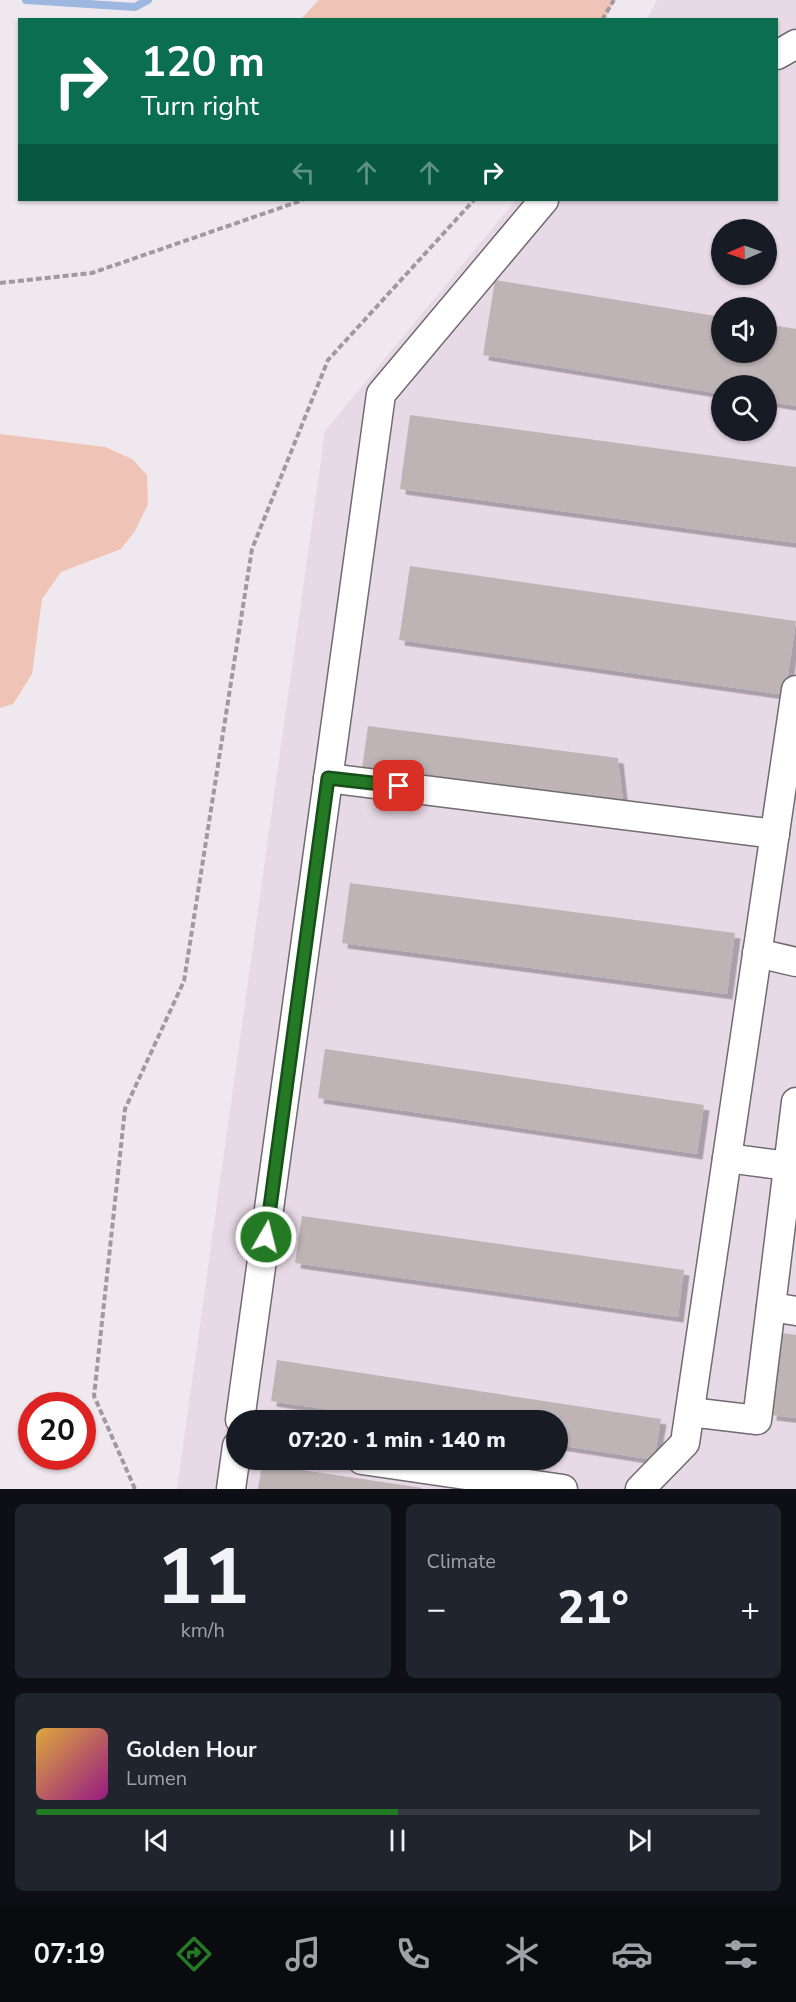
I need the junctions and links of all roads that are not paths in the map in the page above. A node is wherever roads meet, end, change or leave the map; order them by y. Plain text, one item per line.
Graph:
1 (796, 44) edge
2 (778, 54) edge
3 (543, 201) edge
4 (796, 690) edge
5 (328, 778) junction
6 (775, 834) junction
7 (757, 953) junction
8 (796, 962) edge
9 (796, 1102) edge
10 (727, 1158) junction
11 (792, 1171) edge
12 (783, 1309) edge
13 (241, 1410) edge
14 (690, 1412) junction
15 (234, 1470) edge
16 (431, 1470) edge
17 (231, 1489) edge
18 (563, 1489) edge
19 (640, 1489) edge

1 - 2 lane
3 - 5 lane
4 - 6 lane
5 - 6 lane
5 - 13 lane
6 - 7 lane
7 - 8 lane
7 - 10 lane
9 - 11 lane
10 - 11 lane
10 - 14 lane
11 - 12 lane
12 - 14 lane
14 - 19 lane
15 - 17 lane
16 - 18 lane

